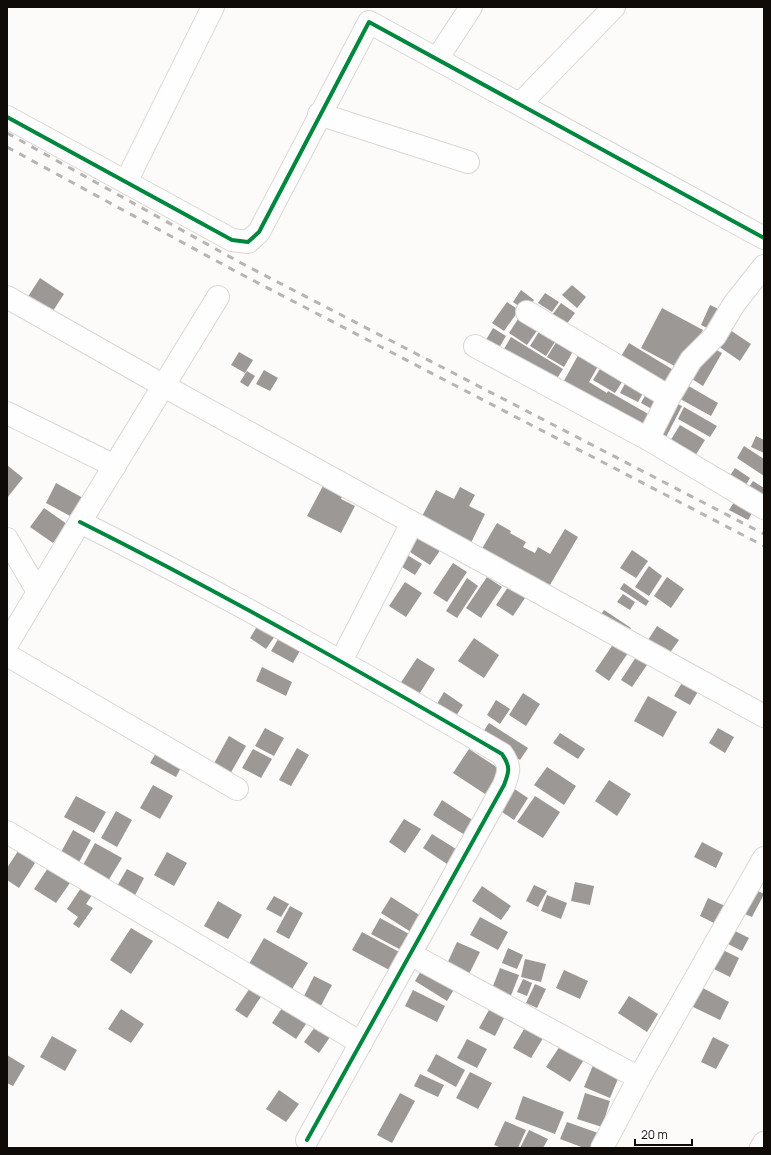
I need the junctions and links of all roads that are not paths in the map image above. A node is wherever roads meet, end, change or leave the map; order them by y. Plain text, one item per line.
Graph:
1 (213, 7) edge
2 (472, 7) edge
3 (614, 7) edge
4 (371, 14) edge
5 (437, 58) junction
6 (520, 104) junction
7 (319, 114) junction
8 (7, 117) edge
9 (468, 162) dead end
10 (126, 182) junction
11 (764, 238) edge
12 (764, 266) edge
13 (7, 297) edge
14 (218, 297) dead end
15 (527, 312) dead end
16 (474, 346) dead end
17 (164, 386) junction
18 (669, 396) junction
19 (7, 413) edge
20 (648, 439) junction
21 (114, 466) junction
22 (764, 508) edge
23 (80, 522) junction
24 (412, 523) junction
25 (7, 539) edge
26 (38, 592) junction
27 (7, 644) edge
28 (7, 656) edge
29 (341, 661) junction
30 (764, 716) edge
31 (237, 789) dead end
32 (7, 832) edge
33 (764, 858) edge
34 (410, 954) junction
35 (361, 1043) junction
36 (639, 1078) junction
37 (307, 1140) dead end
38 (764, 1143) edge
39 (602, 1148) edge
40 (761, 1148) edge

1 - 10 street
2 - 5 street
3 - 6 street
4 - 5 street
4 - 7 street
5 - 6 street
6 - 11 street
7 - 9 street
7 - 10 street
8 - 10 street
12 - 18 street
13 - 17 street
14 - 17 street
15 - 18 street
16 - 20 street
17 - 21 street
17 - 24 street
18 - 20 street
19 - 21 street
20 - 22 street
21 - 23 street
23 - 26 street
23 - 29 street
24 - 29 street
24 - 30 street
25 - 26 street
26 - 27 street
28 - 31 street
29 - 34 street
32 - 35 street
33 - 36 street
34 - 35 street
34 - 36 street
35 - 37 street
36 - 39 street
38 - 40 street

